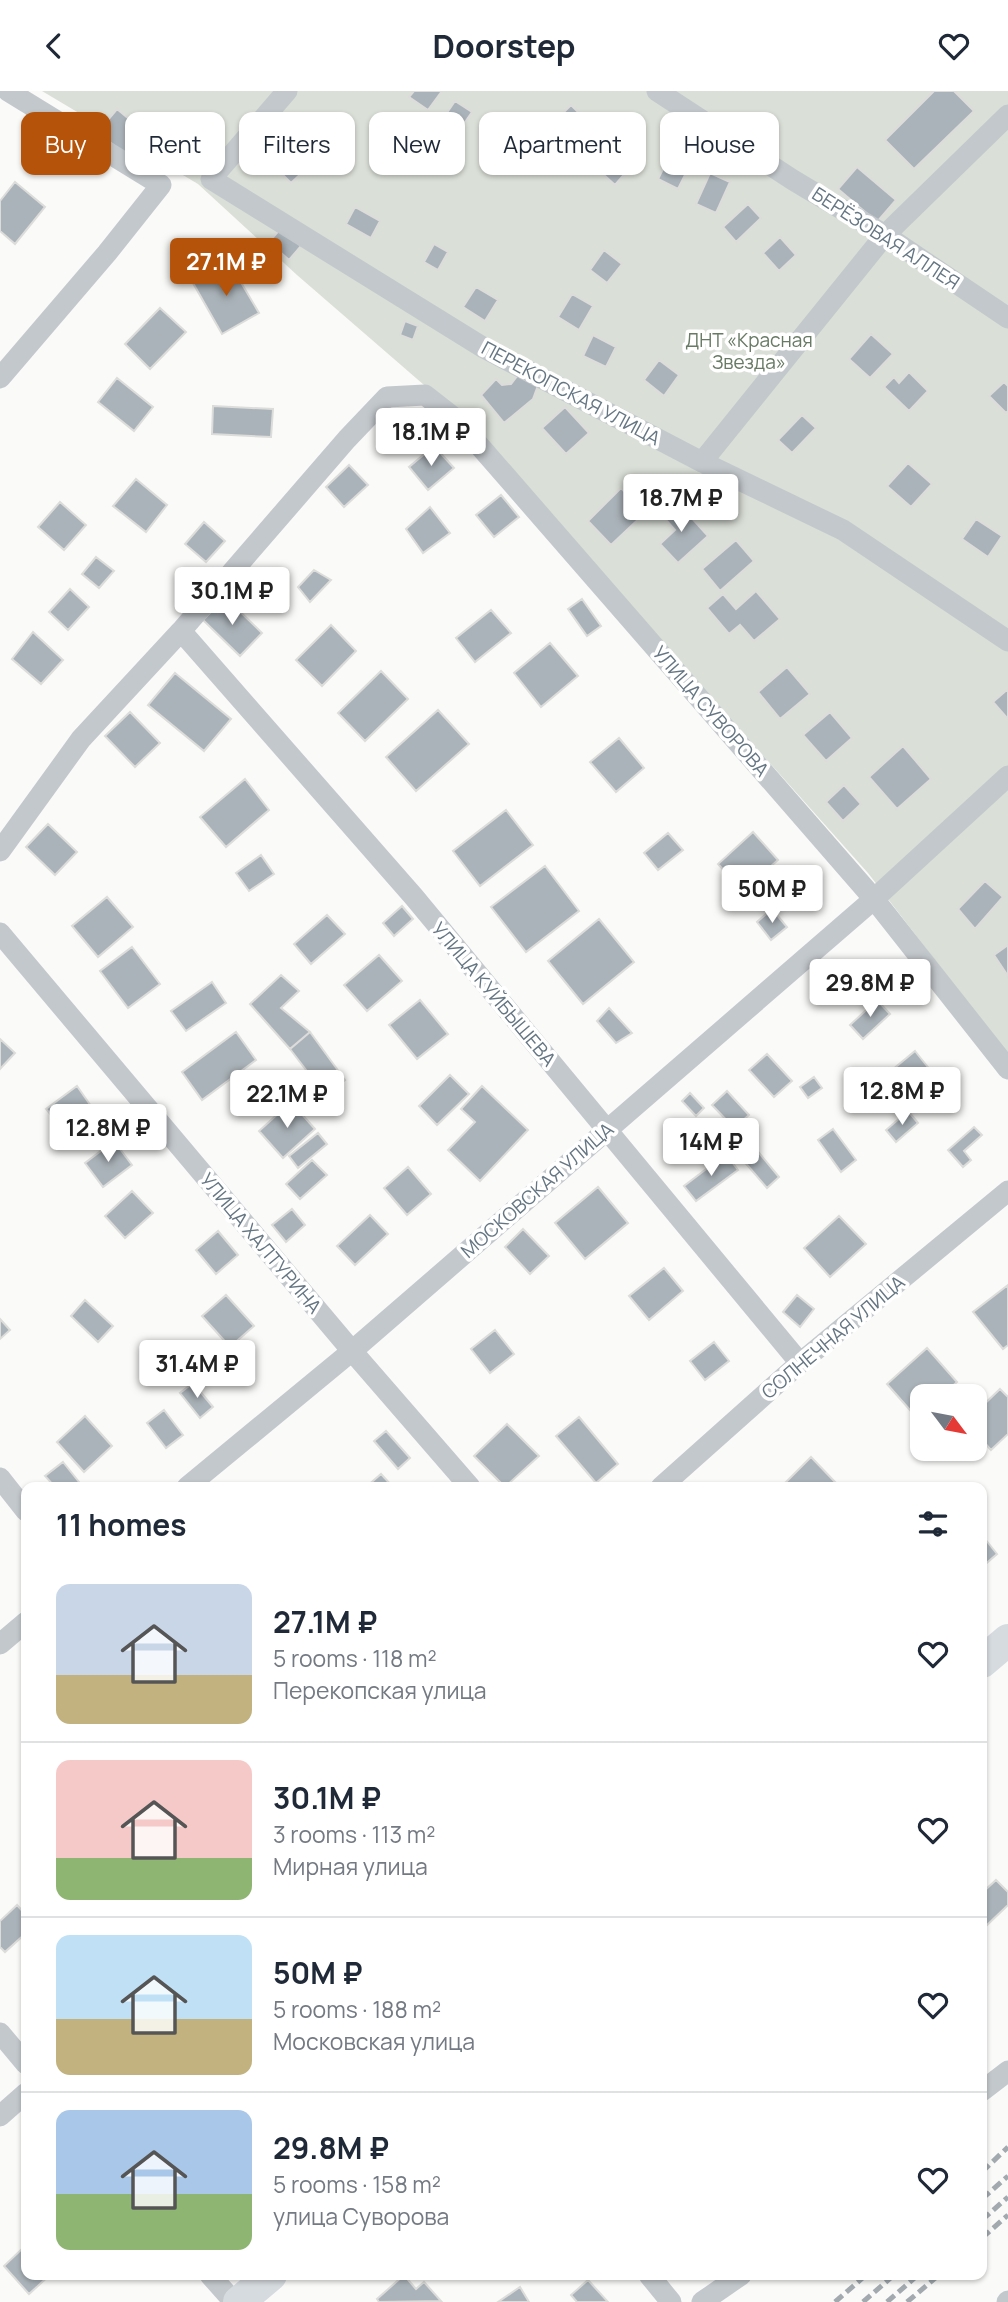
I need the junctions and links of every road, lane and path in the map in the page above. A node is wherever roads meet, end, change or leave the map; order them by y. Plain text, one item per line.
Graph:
1 (8, 91) edge
2 (287, 91) edge
3 (657, 91) edge
4 (1008, 115) edge
5 (886, 235) junction
6 (1008, 318) edge
7 (0, 378) edge
8 (702, 462) junction
9 (181, 631) junction
10 (1008, 641) edge
11 (1008, 776) edge
12 (0, 851) edge
13 (874, 899) junction
14 (0, 933) edge
15 (1008, 1069) edge
16 (607, 1130) junction
17 (1008, 1191) edge
18 (352, 1351) junction
19 (800, 1363) junction
20 (0, 1478) edge
21 (193, 1482) edge
22 (466, 1482) edge
23 (667, 1482) edge
24 (21, 1505) edge
25 (21, 1626) edge
26 (1008, 1640) edge
27 (0, 1644) edge
28 (987, 1658) edge
29 (0, 2033) edge
30 (21, 2058) edge
31 (1008, 2071) edge
32 (987, 2087) edge
33 (21, 2097) edge
34 (0, 2116) edge
35 (214, 2280) edge
36 (265, 2280) edge
37 (653, 2280) edge
38 (734, 2280) edge
39 (234, 2302) edge
40 (239, 2302) edge
41 (671, 2302) edge
42 (702, 2302) edge

1 - 7 street
2 - 8 street, ПЕРЕКОПСКАЯ УЛИЦА
3 - 5 street, БЕРЁЗОВАЯ АЛЛЕЯ
4 - 5 street
5 - 6 street, БЕРЁЗОВАЯ АЛЛЕЯ
5 - 8 street
8 - 10 street, ПЕРЕКОПСКАЯ УЛИЦА
9 - 12 street
9 - 13 street, УЛИЦА СУВОРОВА
9 - 16 street, УЛИЦА КУЙБЫШЕВА
11 - 13 street, МОСКОВСКАЯ УЛИЦА
13 - 15 street, УЛИЦА СУВОРОВА
13 - 16 street, МОСКОВСКАЯ УЛИЦА
14 - 18 street, УЛИЦА ХАЛТУРИНА
16 - 18 street, МОСКОВСКАЯ УЛИЦА
16 - 19 street, УЛИЦА КУЙБЫШЕВА
17 - 19 street, СОЛНЕЧНАЯ УЛИЦА
18 - 21 street, МОСКОВСКАЯ УЛИЦА
18 - 22 street, УЛИЦА ХАЛТУРИНА
19 - 23 street, СОЛНЕЧНАЯ УЛИЦА
20 - 24 street
25 - 27 street
26 - 28 main road
29 - 30 street
31 - 32 street
33 - 34 street
35 - 39 street
36 - 40 main road
37 - 41 street
38 - 42 street

